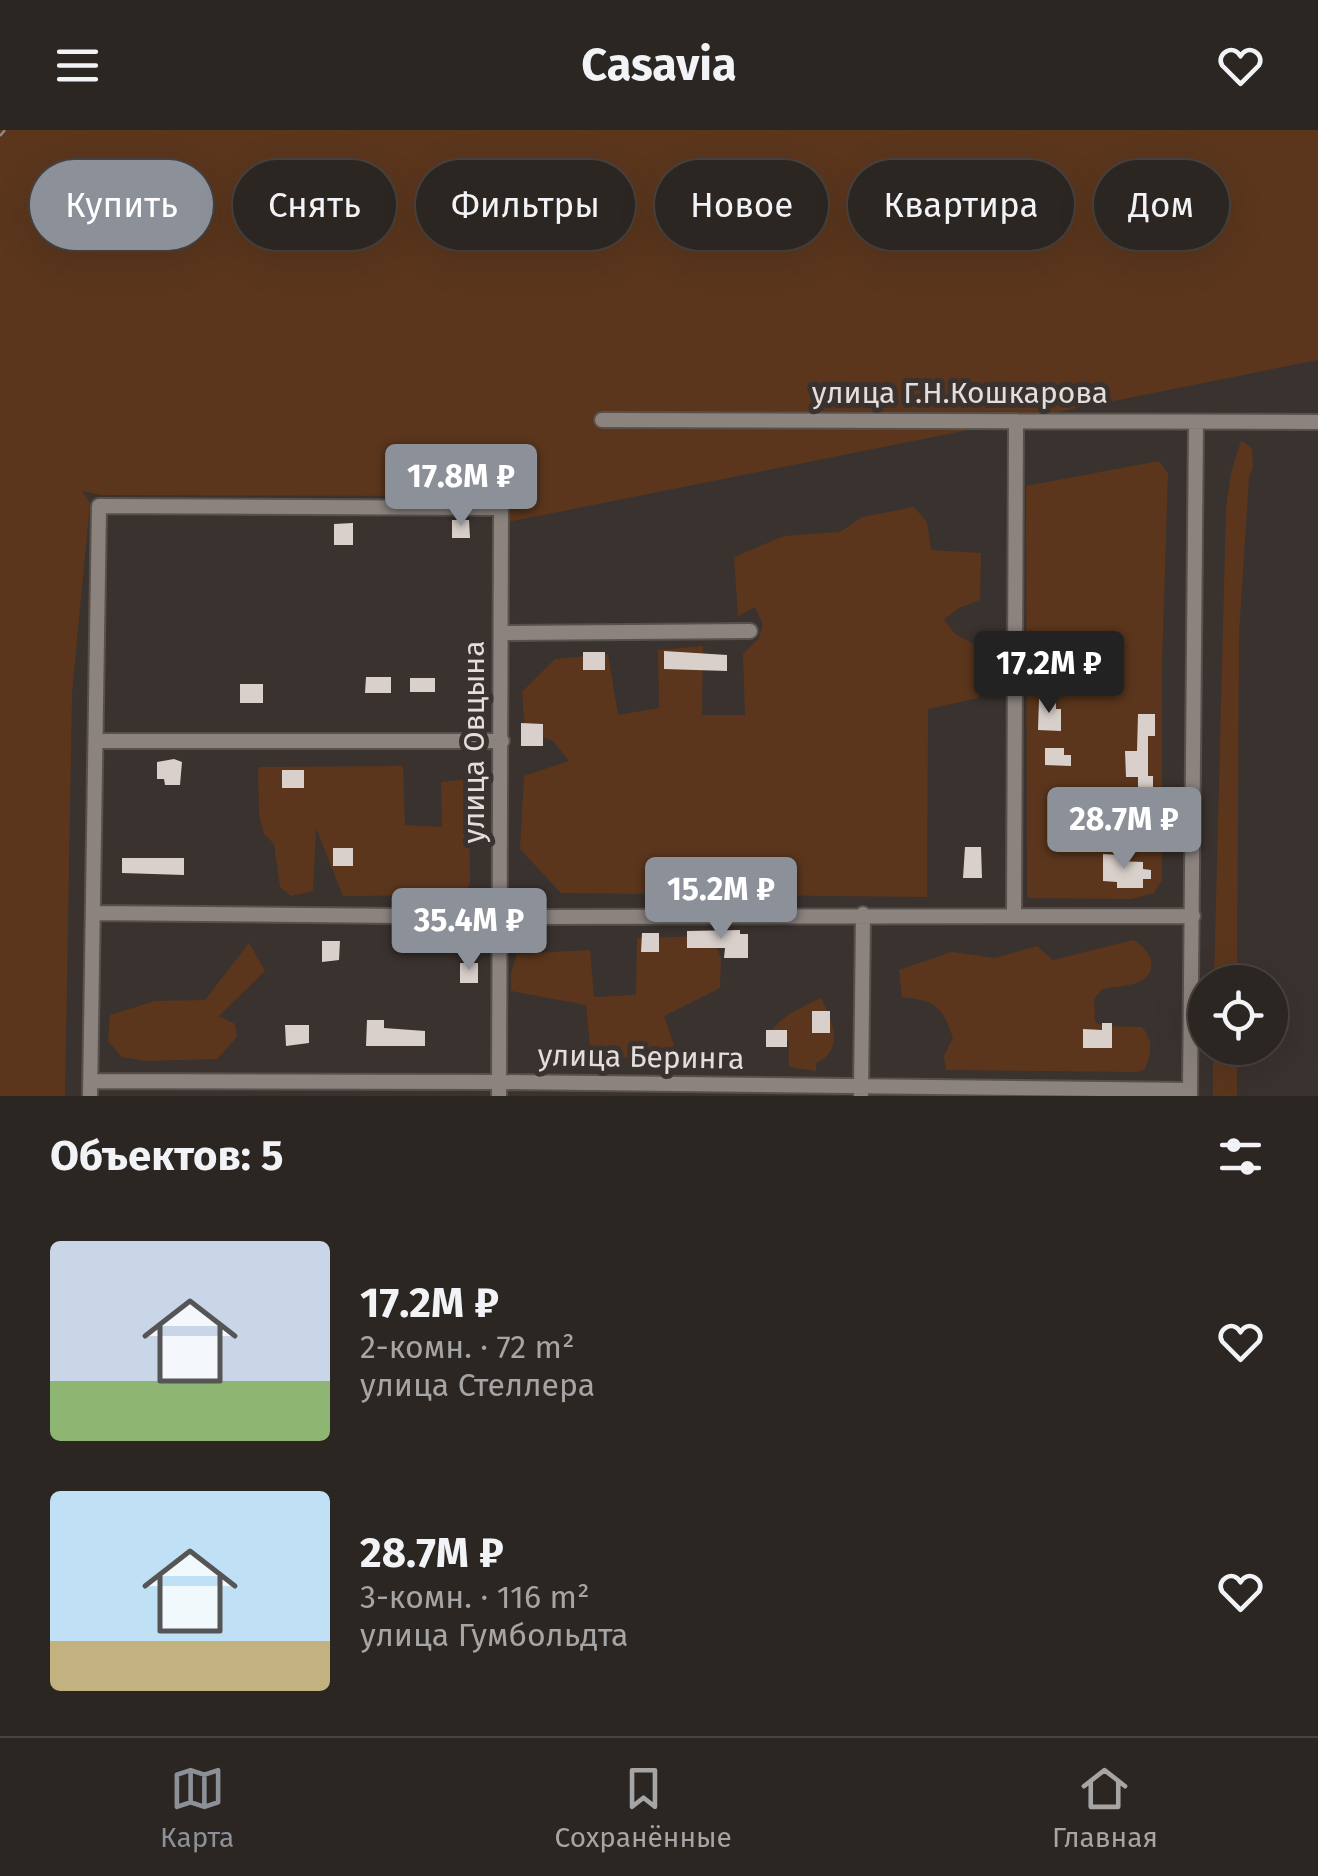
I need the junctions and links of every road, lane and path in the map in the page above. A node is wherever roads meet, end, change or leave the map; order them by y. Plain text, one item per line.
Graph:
1 (6, 130) edge
2 (0, 136) edge
3 (602, 420) dead end
4 (1016, 420) junction
5 (1196, 422) junction
6 (1318, 422) edge
7 (750, 632) dead end
8 (502, 633) junction
9 (96, 740) junction
10 (502, 741) junction
11 (93, 913) junction
12 (863, 914) junction
13 (1014, 916) junction
14 (1193, 916) junction
15 (502, 917) junction
16 (90, 1088) edge
17 (499, 1089) edge
18 (862, 1092) edge
19 (1190, 1093) edge

1 - 2 path
3 - 4 street, улица Г.Н.Кошкарова
4 - 5 street, улица Г.Н.Кошкарова
4 - 13 street
5 - 6 street, улица Г.Н.Кошкарова
5 - 14 street
7 - 8 street
8 - 9 street, улица Овцына
8 - 10 street, улица Овцына
9 - 10 street
9 - 11 street
10 - 15 street, улица Овцына
11 - 15 street
11 - 16 street
12 - 13 street
12 - 15 street
12 - 18 street
13 - 14 street
14 - 19 street
15 - 17 street, улица Овцына
16 - 17 street, улица Беринга
17 - 18 street, улица Беринга
18 - 19 street, улица Беринга

